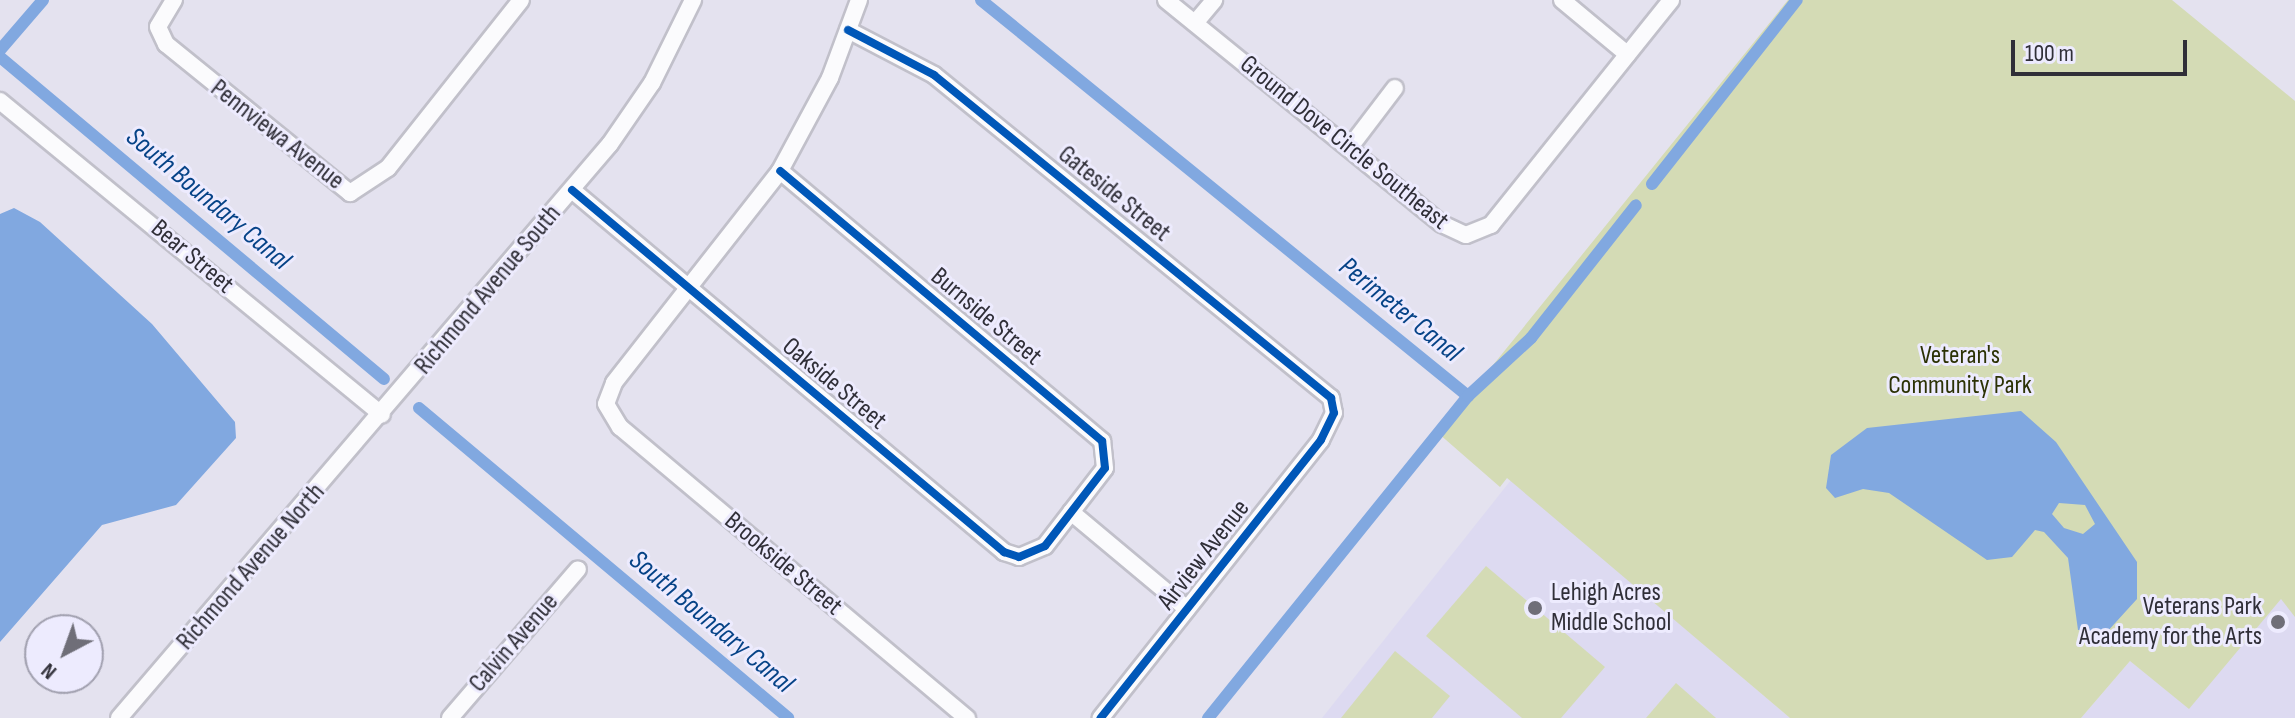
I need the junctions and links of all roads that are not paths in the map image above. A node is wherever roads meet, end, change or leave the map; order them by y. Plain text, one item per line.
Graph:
1 (174, 0) edge
2 (521, 0) edge
3 (693, 0) edge
4 (859, 0) edge
5 (1166, 0) edge
6 (1214, 0) edge
7 (1562, 0) edge
8 (1671, 0) edge
9 (1195, 23) junction
10 (848, 30) junction
11 (1627, 54) junction
12 (1395, 88) dead end
13 (0, 101) edge
14 (1350, 147) junction
15 (780, 171) junction
16 (572, 190) junction
17 (691, 290) junction
18 (1334, 413) joint
19 (382, 415) junction
20 (1071, 512) junction
21 (578, 569) dead end
22 (1187, 609) junction
23 (119, 718) edge
24 (450, 718) edge
25 (967, 718) edge
26 (1101, 718) edge

1 - 2 street, Pennviewa Avenue
3 - 16 street, Richmond Avenue South
4 - 10 street
5 - 9 street, Ground Dove Circle Southeast
6 - 9 street
7 - 11 street
8 - 11 street, Ground Dove Circle Southeast
9 - 14 street, Ground Dove Circle Southeast
10 - 15 street
10 - 18 street, Gateside Street
11 - 14 street, Ground Dove Circle Southeast
12 - 14 street
13 - 19 street, Bear Street
15 - 17 street
15 - 20 street, Burnside Street
16 - 17 street, Oakside Street
16 - 19 street, Richmond Avenue South
17 - 20 street, Oakside Street
17 - 25 street, Brookside Street
18 - 22 street, Airview Avenue
19 - 23 street, Richmond Avenue North
20 - 22 street
21 - 24 street, Calvin Avenue
22 - 26 street, Airview Avenue

